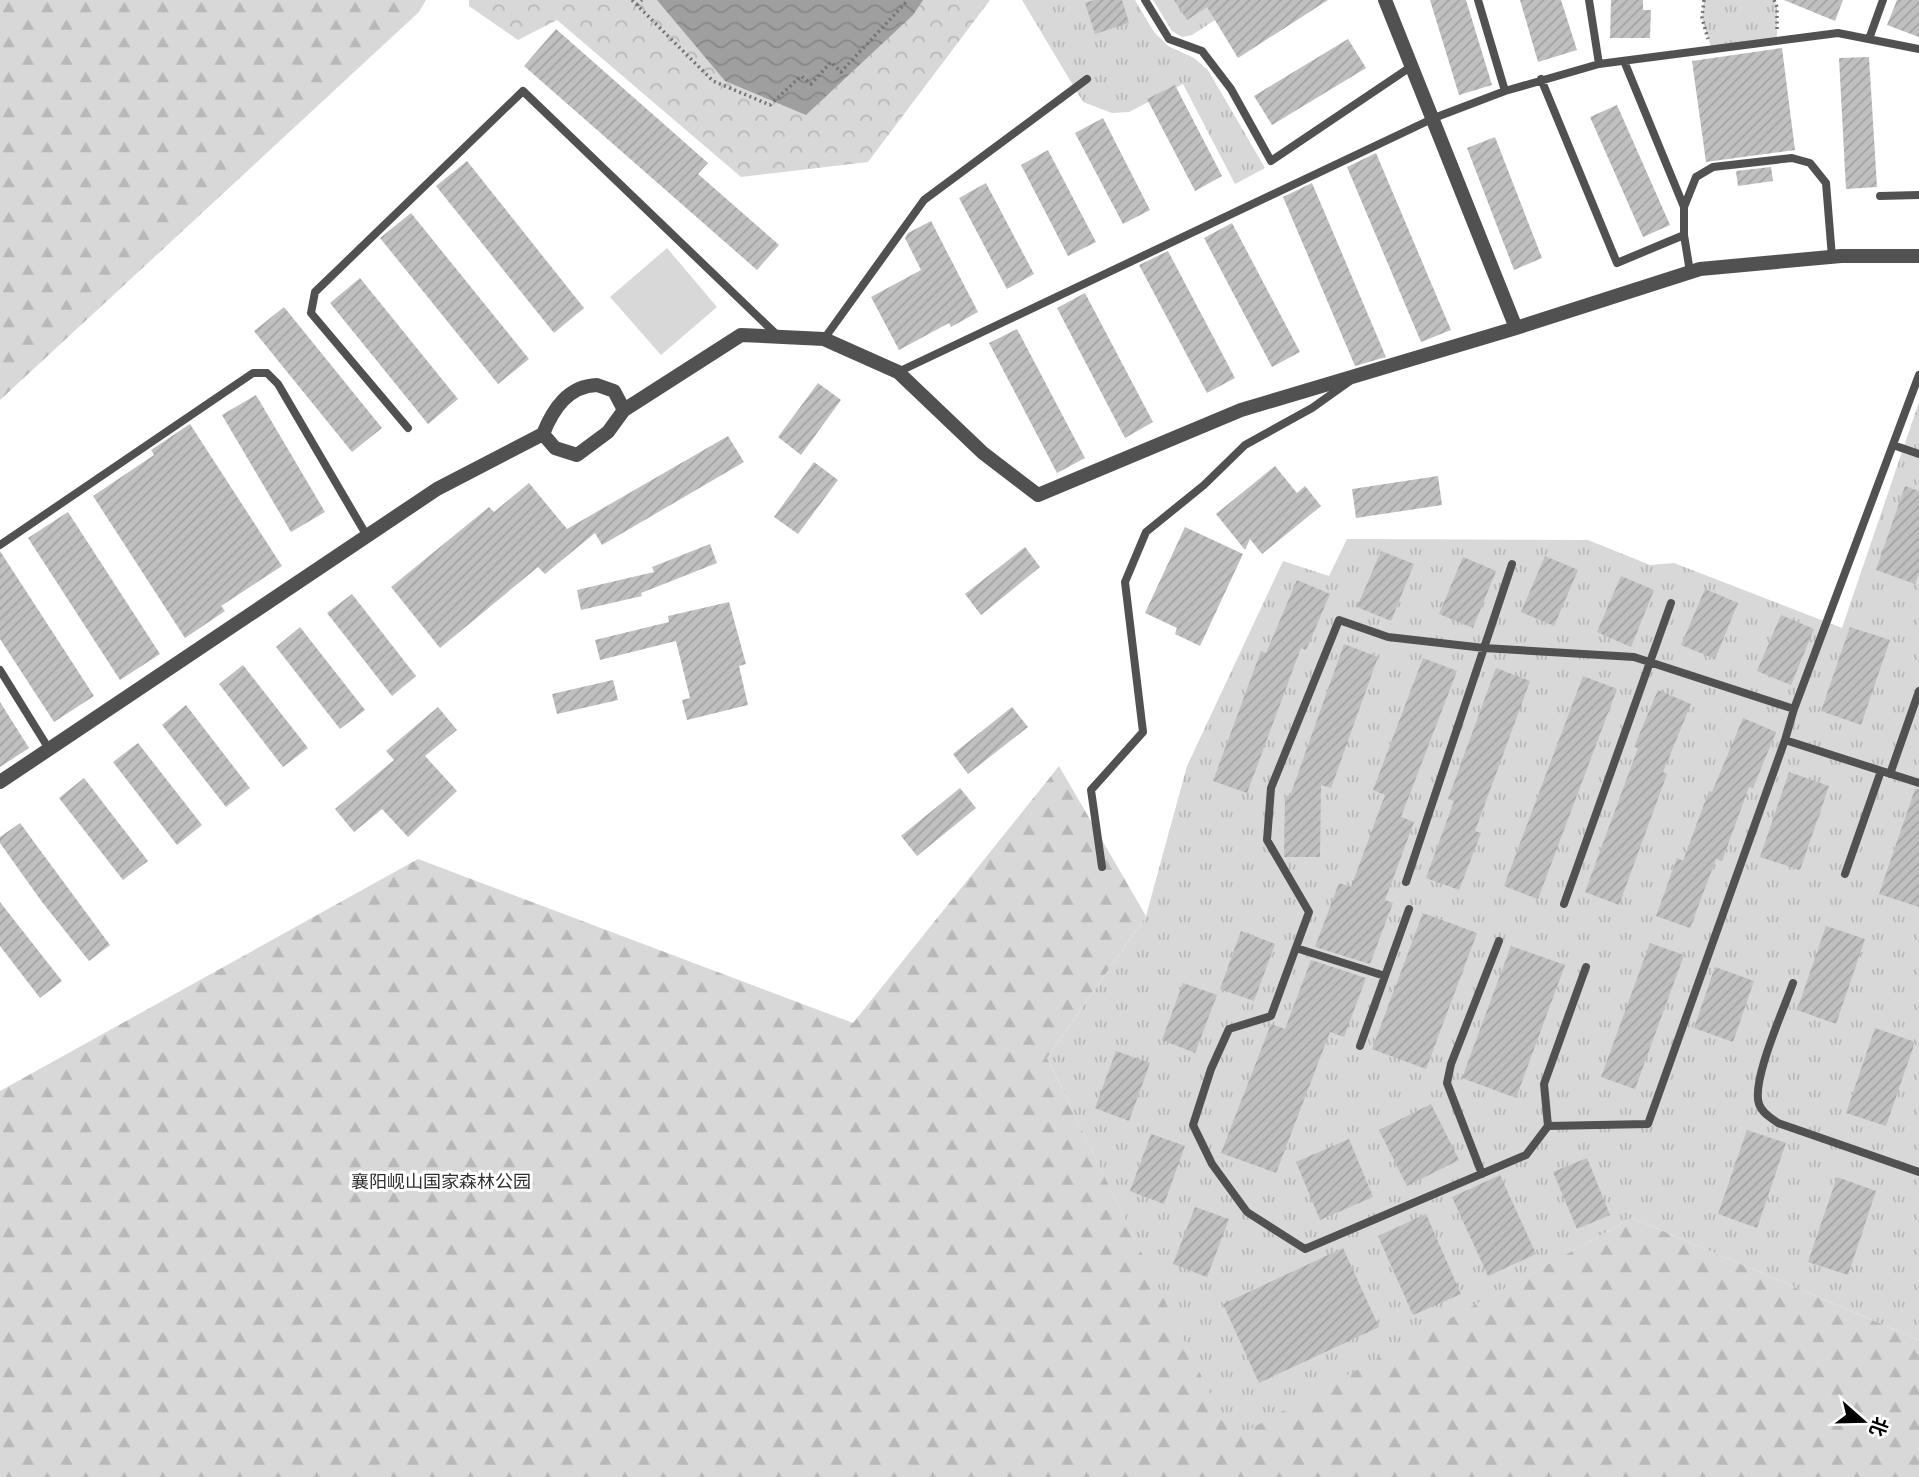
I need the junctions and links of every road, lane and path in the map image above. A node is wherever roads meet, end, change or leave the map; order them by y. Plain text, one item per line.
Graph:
1 (632, 0) edge
2 (642, 0) edge
3 (908, 0) edge
4 (1145, 0) edge
5 (1478, 0) edge
6 (1589, 0) edge
7 (1704, 0) edge
8 (1883, 0) edge
9 (1775, 1) edge
10 (1384, 2) edge
11 (637, 5) junction
12 (1869, 39) junction
13 (1777, 41) junction
14 (1919, 49) edge
15 (1712, 50) junction
16 (1623, 61) junction
17 (1599, 64) junction
18 (1412, 66) junction
19 (1087, 79) dead end
20 (1541, 79) junction
21 (1505, 91) junction
22 (1434, 118) junction
23 (1919, 195) edge
24 (1880, 196) dead end
25 (1684, 207) junction
26 (1684, 235) junction
27 (1919, 256) edge
28 (1832, 257) junction
29 (1690, 272) junction
30 (1516, 328) junction
31 (779, 337) junction
32 (824, 339) junction
33 (898, 372) junction
34 (1358, 375) junction
35 (1919, 375) edge
36 (624, 410) junction
37 (408, 428) dead end
38 (542, 434) junction
39 (1893, 445) junction
40 (1919, 454) edge
41 (367, 536) junction
42 (0, 545) edge
43 (1512, 564) dead end
44 (1671, 603) dead end
45 (1484, 648) junction
46 (1649, 662) junction
47 (0, 670) edge
48 (1919, 691) edge
49 (1794, 709) junction
50 (1785, 740) junction
51 (49, 749) junction
52 (1886, 773) junction
53 (0, 782) edge
54 (1919, 783) edge
55 (1102, 867) dead end
56 (1845, 874) dead end
57 (1406, 882) dead end
58 (1564, 904) dead end
59 (1409, 909) dead end
60 (1499, 941) dead end
61 (1296, 948) junction
62 (1586, 967) dead end
63 (1385, 976) junction
64 (1793, 983) dead end
65 (1360, 1046) dead end
66 (1548, 1126) junction
67 (1919, 1172) edge
68 (1482, 1174) junction

1 - 11 path
2 - 11 path
3 - 11 path
4 - 18 lane
5 - 21 lane
6 - 17 lane
7 - 15 path
8 - 12 lane
9 - 13 path
10 - 18 street
12 - 13 lane
12 - 14 lane
13 - 15 lane
15 - 16 lane
16 - 17 lane
16 - 25 lane
17 - 20 lane
18 - 22 street
19 - 32 lane
20 - 21 lane
20 - 26 lane
21 - 22 lane
22 - 30 street
22 - 33 lane
23 - 24 lane
25 - 26 lane
25 - 28 lane
26 - 29 lane
27 - 28 street
28 - 29 street
29 - 30 street
30 - 34 street
31 - 32 street
31 - 36 street
31 - 37 lane
32 - 33 street
33 - 34 street
34 - 55 lane
35 - 39 lane
36 - 38 street
36 - 38 street
38 - 41 street
39 - 40 lane
39 - 49 lane
41 - 42 lane
41 - 51 street
43 - 45 lane
44 - 46 lane
45 - 46 lane
45 - 57 lane
45 - 61 lane
46 - 49 lane
46 - 58 lane
47 - 51 lane
48 - 52 lane
49 - 50 lane
50 - 52 lane
50 - 66 lane
51 - 53 street
52 - 54 lane
52 - 56 lane
59 - 63 lane
60 - 68 lane
61 - 63 lane
61 - 68 lane
62 - 66 lane
63 - 65 lane
64 - 67 lane
66 - 68 lane

